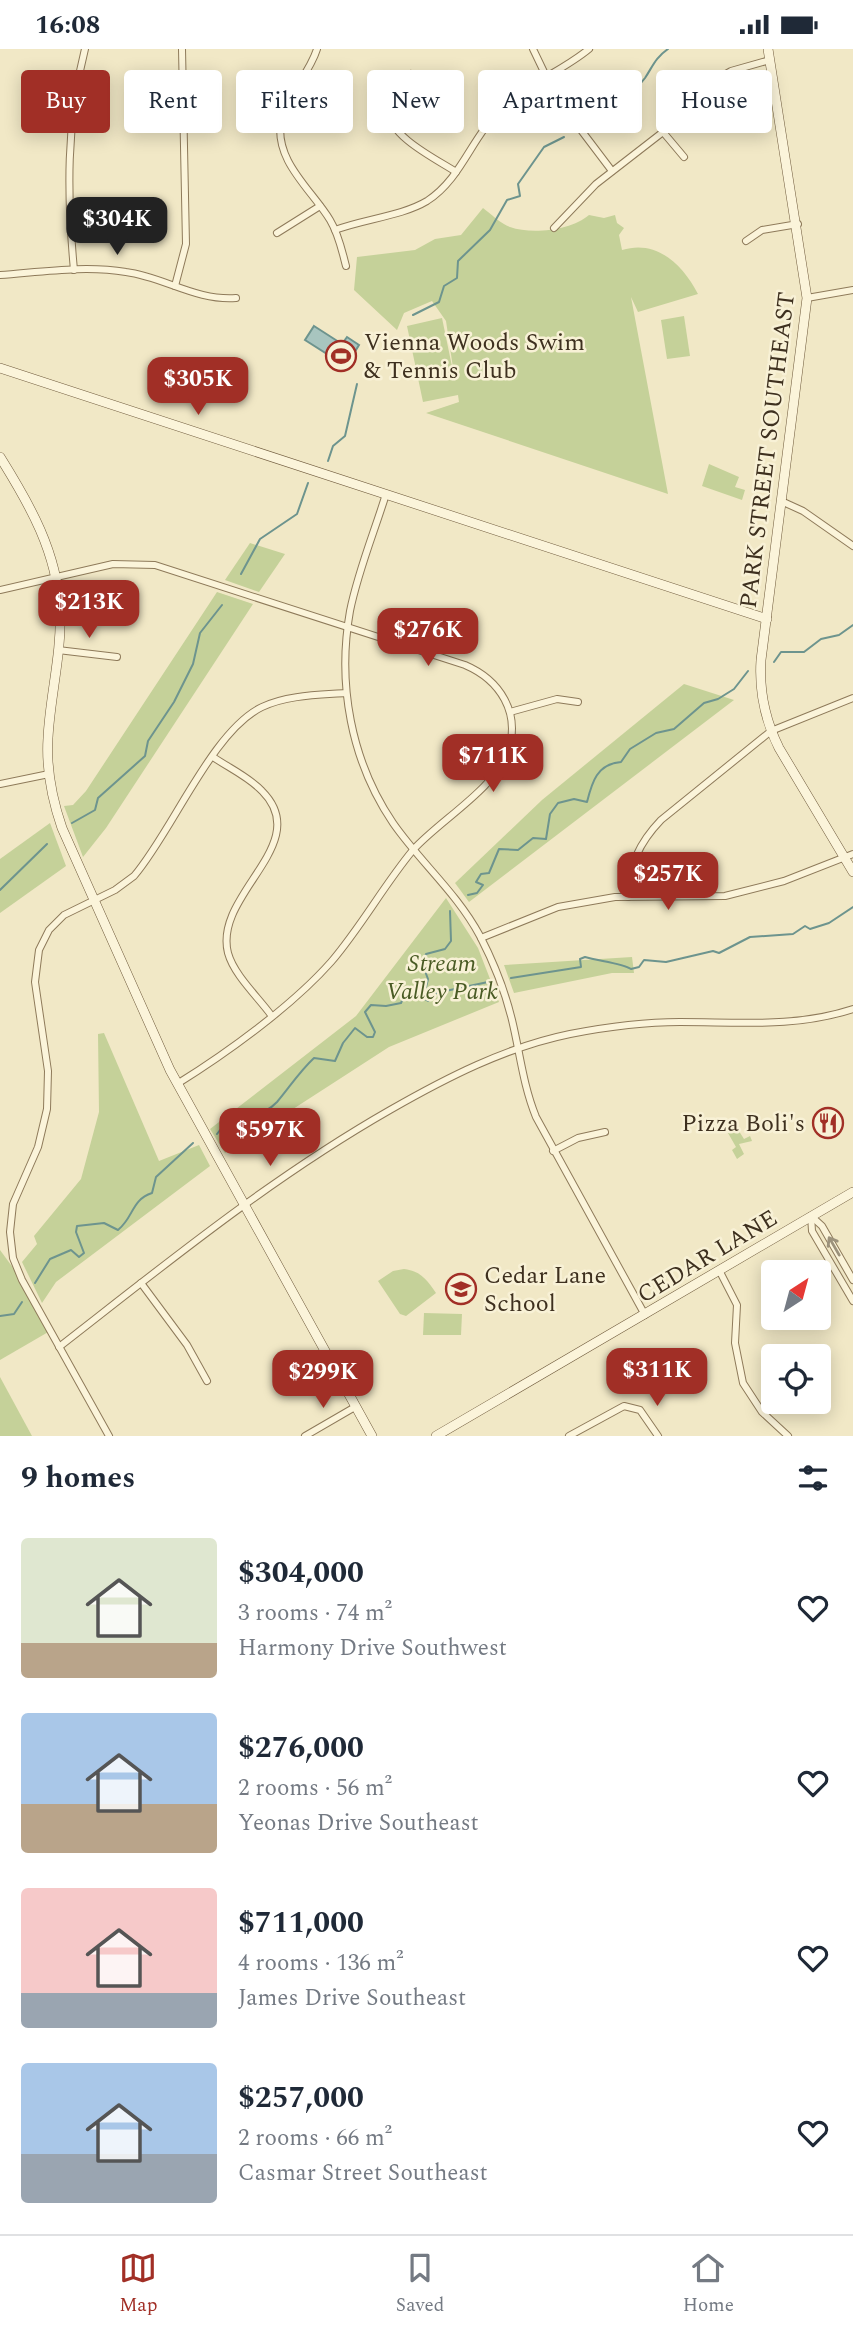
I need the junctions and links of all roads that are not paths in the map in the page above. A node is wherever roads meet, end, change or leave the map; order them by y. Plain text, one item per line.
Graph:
1 (85, 49) edge
2 (182, 49) edge
3 (317, 49) edge
4 (533, 49) edge
5 (589, 49) edge
6 (768, 49) edge
7 (770, 61) junction
8 (542, 70) edge
9 (557, 70) edge
10 (741, 70) edge
11 (398, 133) edge
12 (483, 133) edge
13 (582, 133) edge
14 (662, 133) edge
15 (664, 133) edge
16 (684, 157) dead end
17 (612, 171) junction
18 (456, 172) junction
19 (320, 206) junction
20 (797, 224) junction
21 (554, 227) dead end
22 (335, 230) junction
23 (277, 233) dead end
24 (746, 241) dead end
25 (346, 266) dead end
26 (74, 270) junction
27 (0, 275) edge
28 (175, 286) junction
29 (853, 291) edge
30 (236, 297) dead end
31 (807, 298) junction
32 (0, 368) edge
33 (0, 457) edge
34 (386, 494) junction
35 (781, 501) junction
36 (853, 546) edge
37 (56, 576) junction
38 (0, 590) edge
39 (767, 619) junction
40 (348, 627) junction
41 (58, 650) junction
42 (117, 657) dead end
43 (346, 693) junction
44 (853, 698) edge
45 (579, 702) dead end
46 (510, 712) junction
47 (771, 731) junction
48 (213, 757) junction
49 (49, 774) junction
50 (0, 784) edge
51 (414, 849) junction
52 (849, 856) edge
53 (853, 872) edge
54 (628, 897) junction
55 (93, 900) junction
56 (481, 938) junction
57 (853, 1009) edge
58 (271, 1015) junction
59 (517, 1049) junction
60 (177, 1084) junction
61 (605, 1132) dead end
62 (553, 1151) junction
63 (853, 1192) edge
64 (242, 1204) junction
65 (811, 1216) junction
66 (719, 1271) junction
67 (853, 1280) edge
68 (141, 1283) junction
69 (853, 1301) edge
70 (645, 1315) junction
71 (59, 1347) junction
72 (206, 1381) dead end
73 (355, 1407) junction
74 (108, 1436) edge
75 (305, 1436) edge
76 (372, 1436) edge
77 (436, 1436) edge
78 (569, 1436) edge
79 (658, 1436) edge
80 (788, 1436) edge

1 - 26 street
2 - 28 street
3 - 19 street
4 - 8 street
5 - 9 street
6 - 7 street, PARK STREET SOUTHEAST
7 - 10 street
7 - 20 street, PARK STREET SOUTHEAST
11 - 18 street
12 - 18 street
13 - 17 street
14 - 17 street
15 - 16 street
17 - 21 street
18 - 22 street
19 - 22 street
19 - 23 street
20 - 24 street
20 - 31 street, PARK STREET SOUTHEAST
22 - 25 street
26 - 27 street
26 - 28 street
28 - 30 street
29 - 31 street
31 - 35 street, PARK STREET SOUTHEAST
32 - 34 street
33 - 37 street
34 - 39 street
34 - 40 street
35 - 36 street
35 - 39 street, PARK STREET SOUTHEAST
37 - 38 street
37 - 40 street
37 - 41 street
39 - 47 street, PARK STREET SOUTHEAST
40 - 43 street
40 - 46 street
41 - 42 street
41 - 49 street
43 - 48 street
43 - 51 street
44 - 47 street
45 - 46 street
46 - 51 street
47 - 52 street
47 - 54 street
48 - 55 street
48 - 58 street
49 - 50 street
49 - 55 street
51 - 56 street
51 - 58 street
52 - 53 street
52 - 54 street
54 - 56 street
55 - 60 street
55 - 71 street
56 - 59 street
57 - 59 street
58 - 60 street
59 - 62 street
59 - 64 street
60 - 64 street
61 - 62 street
62 - 70 street
63 - 65 street, CEDAR LANE
64 - 68 street
64 - 73 street
65 - 66 street, CEDAR LANE
67 -> 65 street
65 - 69 street
66 - 70 street, CEDAR LANE
66 - 80 street
68 - 71 street
68 - 72 street
70 - 77 street, CEDAR LANE
71 - 74 street
73 - 75 street
73 - 76 street
78 - 79 street

